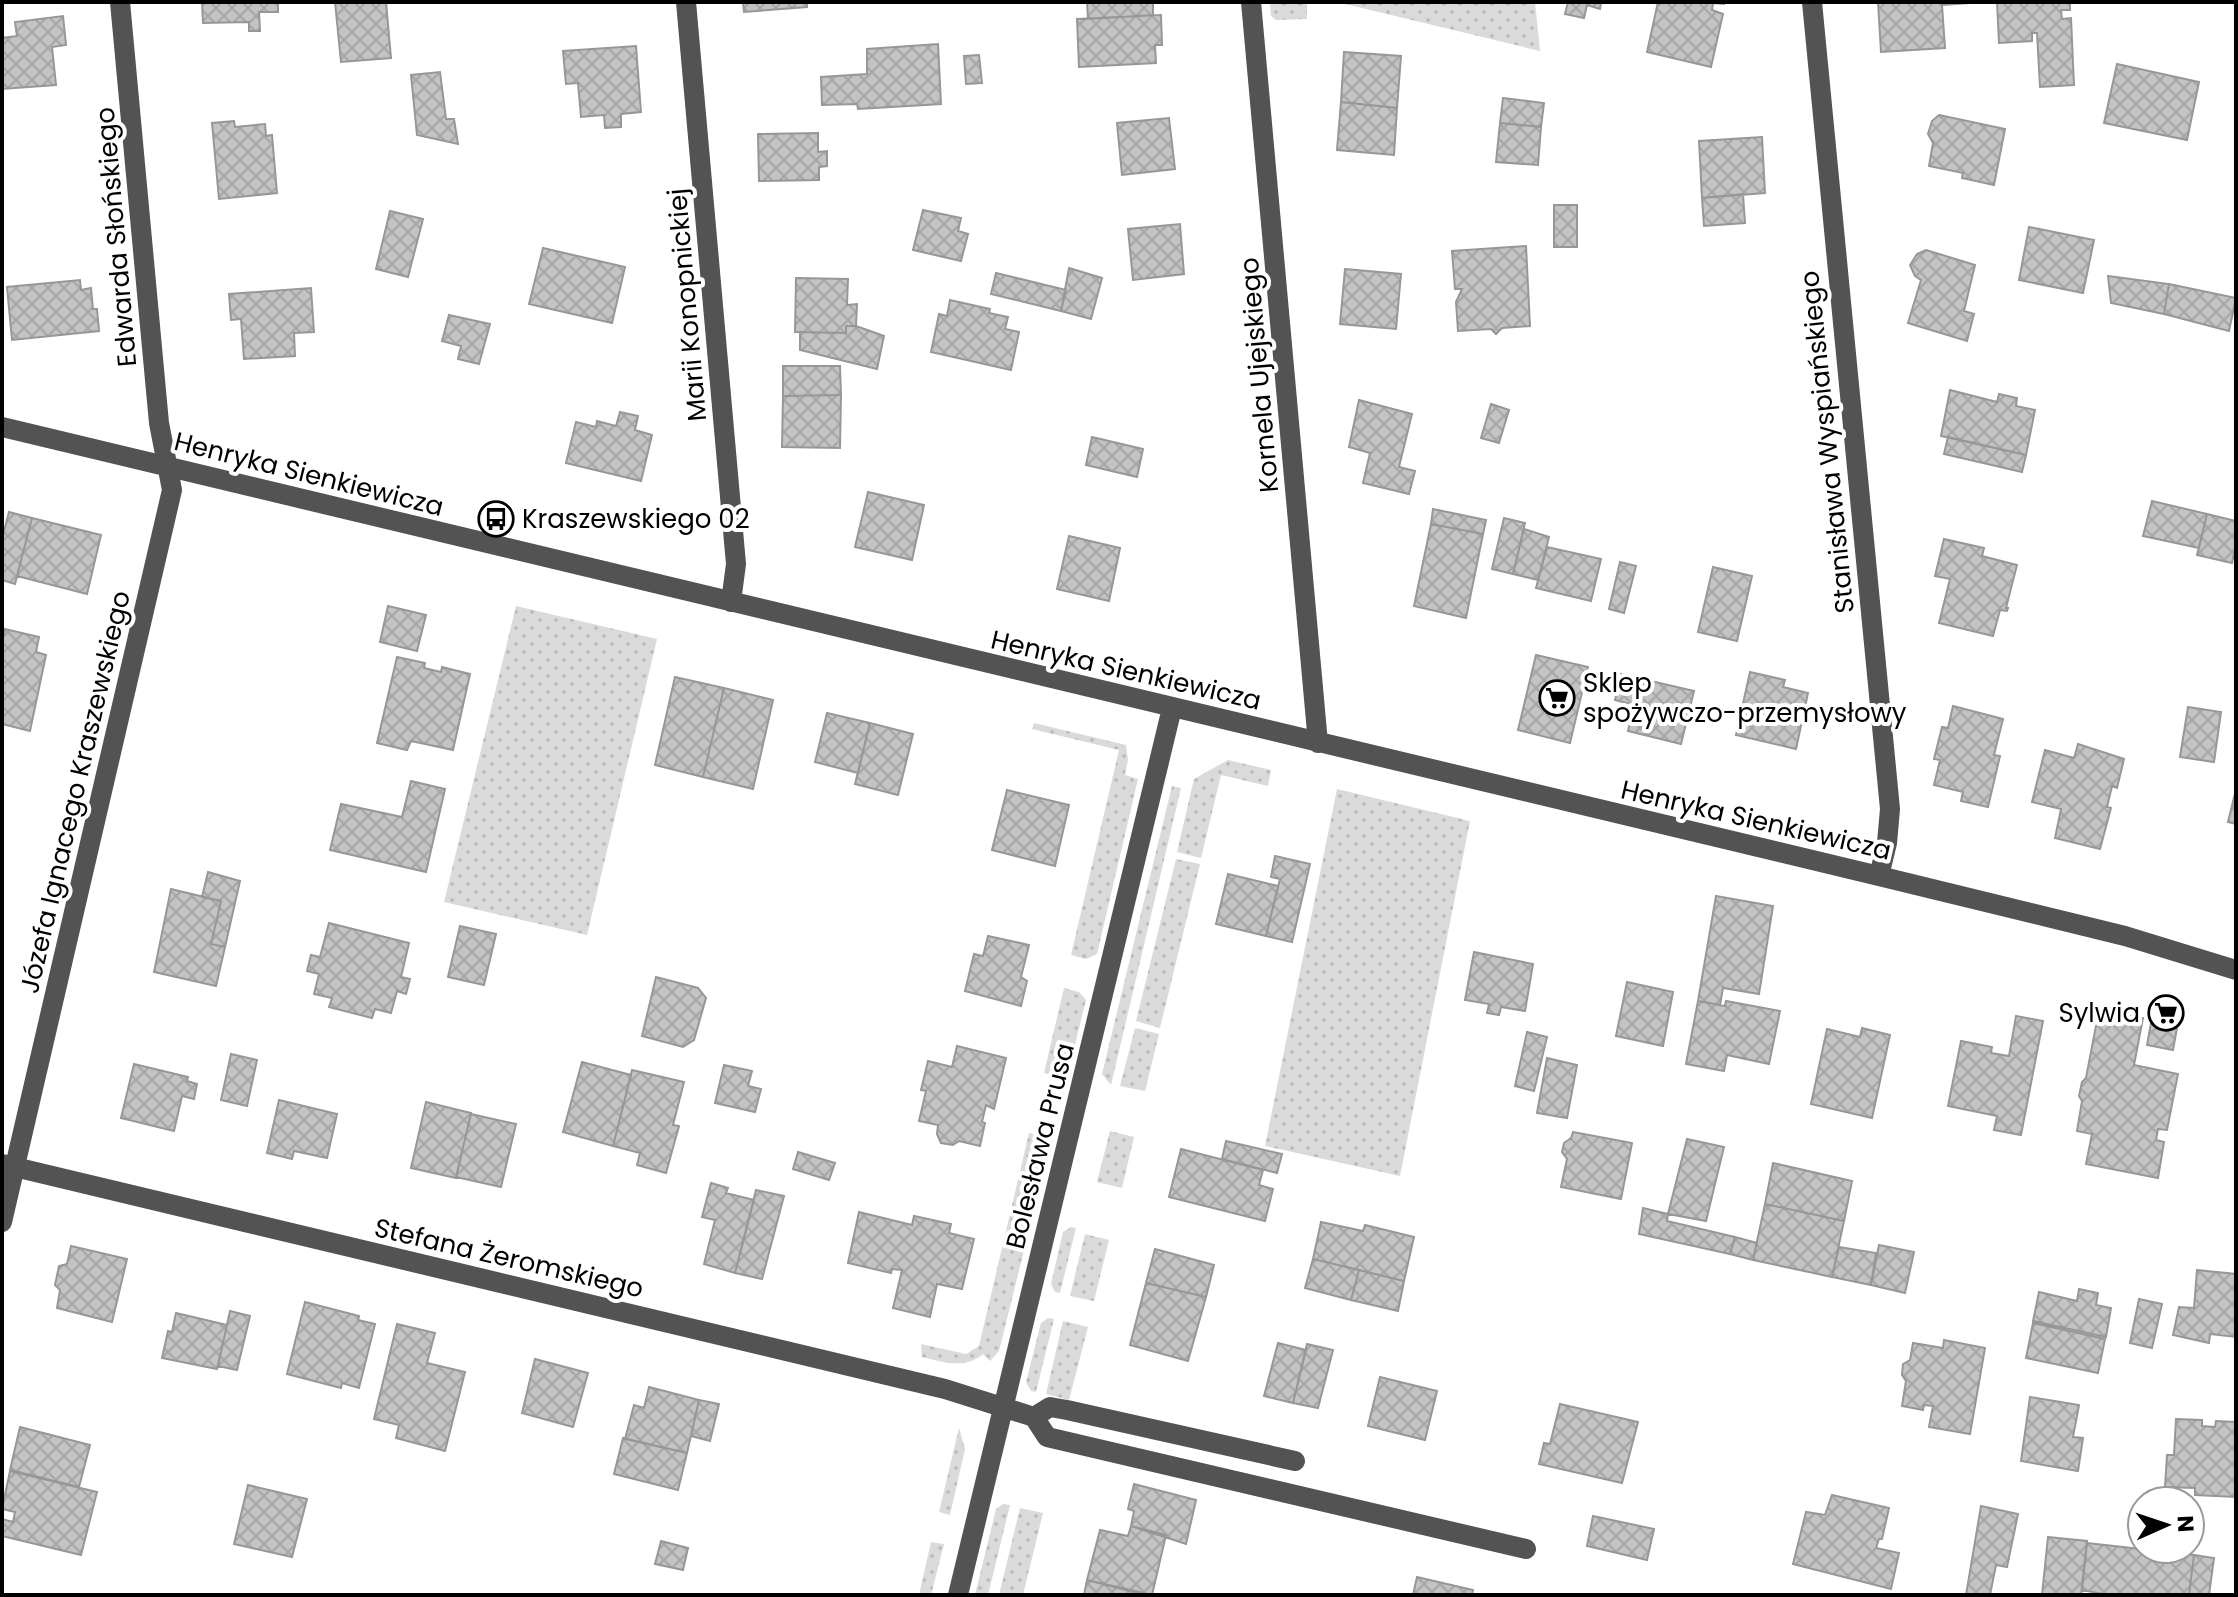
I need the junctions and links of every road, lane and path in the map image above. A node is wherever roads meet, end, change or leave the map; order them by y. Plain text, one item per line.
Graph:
1 (120, 2) edge
2 (686, 2) edge
3 (1251, 2) edge
4 (1812, 2) edge
5 (2, 427) edge
6 (167, 467) junction
7 (731, 602) junction
8 (1172, 708) junction
9 (1318, 743) junction
10 (1879, 876) junction
11 (2236, 970) edge
12 (8, 1165) edge
13 (2, 1222) edge
14 (1004, 1407) junction
15 (1034, 1417) junction
16 (1295, 1461) dead end
17 (1526, 1549) dead end
18 (958, 1595) edge

1 - 6 street, Edwarda Słońskiego
2 - 7 street, Marii Konopnickiej
3 - 9 street, Kornela Ujejskiego
4 - 10 street, Stanisława Wyspiańskiego
5 - 6 street, Henryka Sienkiewicza
6 - 7 street, Henryka Sienkiewicza
6 - 12 street, Józefa Ignacego Kraszewskiego
7 - 8 street, Henryka Sienkiewicza
8 - 9 street, Henryka Sienkiewicza
8 - 14 street, Bolesława Prusa
9 - 10 street, Henryka Sienkiewicza
10 - 11 street, Henryka Sienkiewicza
12 - 13 street, Józefa Ignacego Kraszewskiego
12 - 14 street, Stefana Żeromskiego
14 - 15 street, Stefana Żeromskiego
14 - 18 street, Bolesława Prusa
15 - 16 street
15 - 17 street

